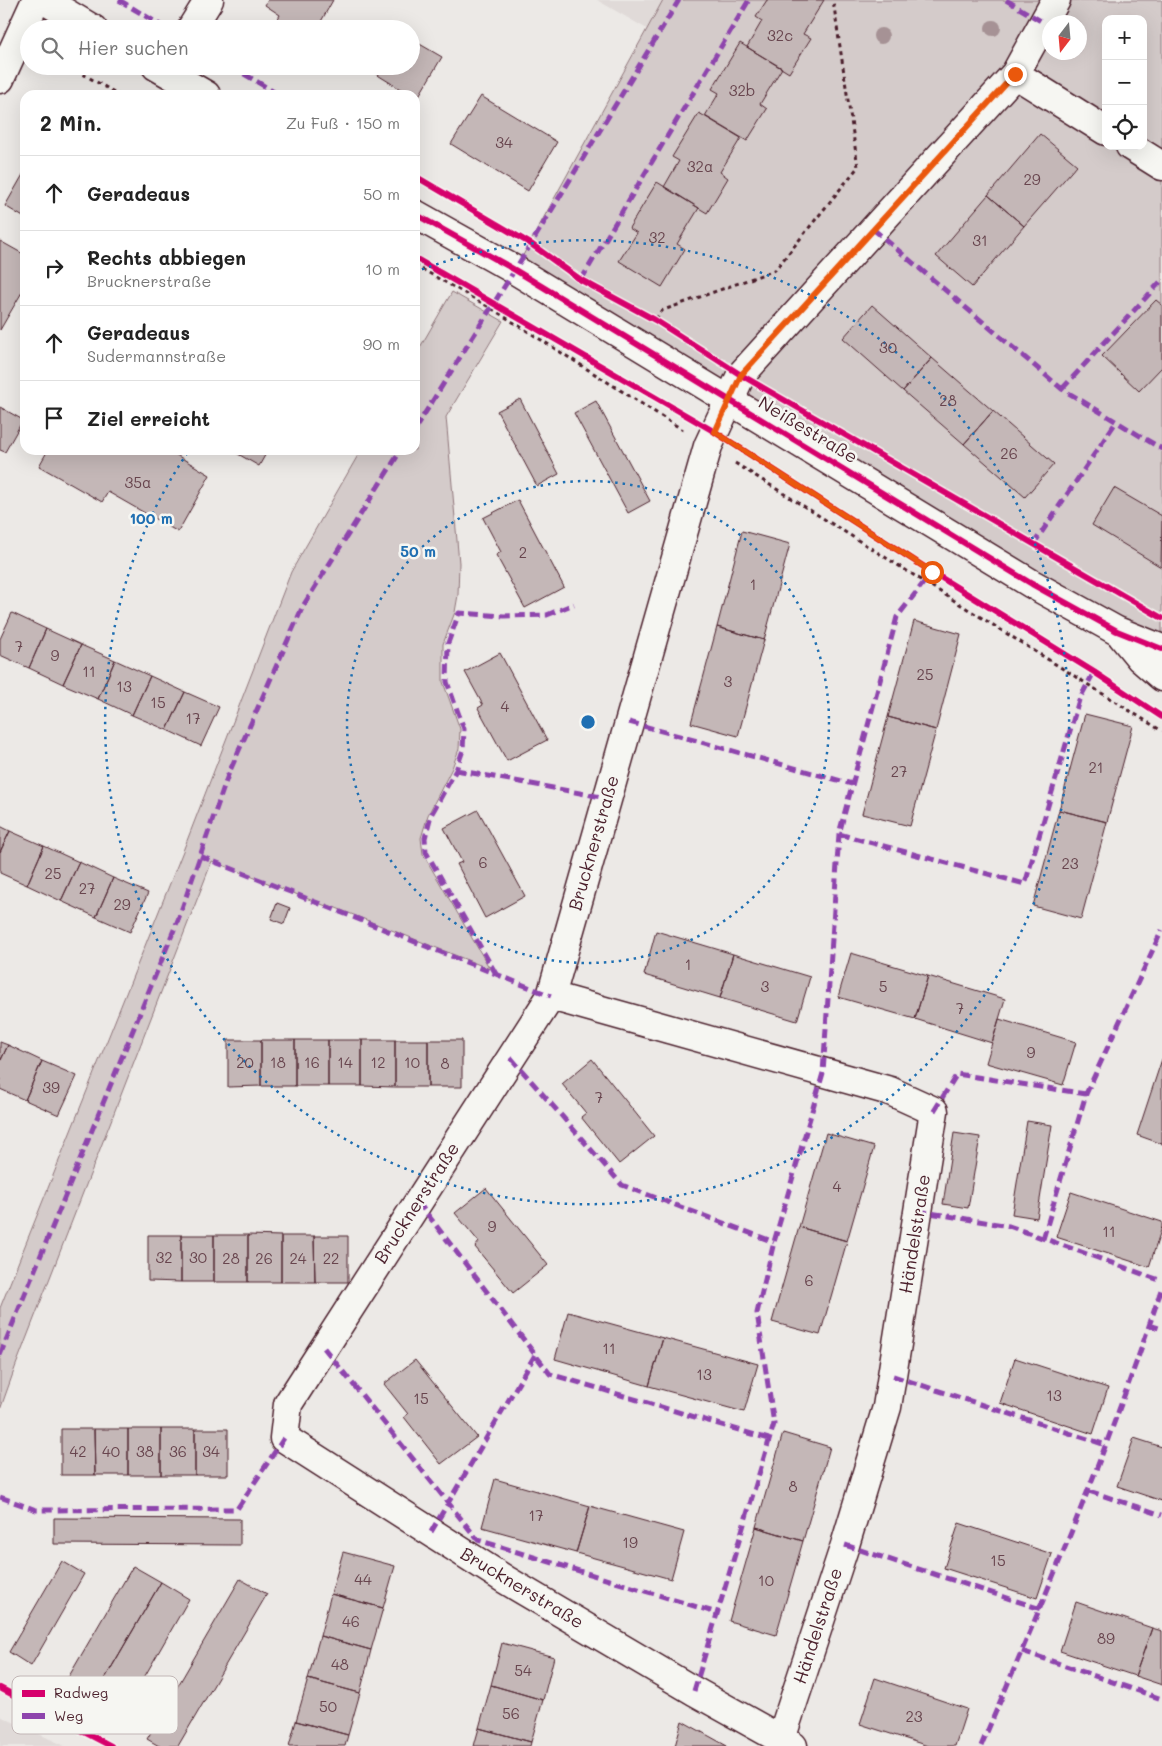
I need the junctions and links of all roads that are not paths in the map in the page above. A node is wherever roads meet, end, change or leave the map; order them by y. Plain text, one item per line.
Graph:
1 (36, 0) edge
2 (44, 0) edge
3 (209, 0) edge
4 (1056, 0) edge
5 (27, 20) edge
6 (77, 20) edge
7 (197, 20) edge
8 (20, 35) edge
9 (1015, 74) junction
10 (173, 75) edge
11 (0, 79) edge
12 (198, 90) edge
13 (1102, 128) edge
14 (1136, 150) edge
15 (1162, 166) edge
16 (420, 217) edge
17 (730, 400) junction
18 (1117, 632) junction
19 (1162, 649) edge
20 (1162, 677) edge
21 (551, 996) junction
22 (787, 1743) edge

1 - 5 street
2 - 6 street
3 - 7 street
4 - 9 street, Brucknerstraße
8 - 11 street
9 - 13 street
9 - 17 street, Brucknerstraße
10 - 12 street
14 - 15 street
16 - 17 street, Neißestraße
17 - 18 street, Neißestraße
17 - 21 street, Brucknerstraße
18 - 19 street, Neißestraße
18 - 20 street, Neißestraße
21 - 22 street, Händelstraße
21 - 22 street, Brucknerstraße

